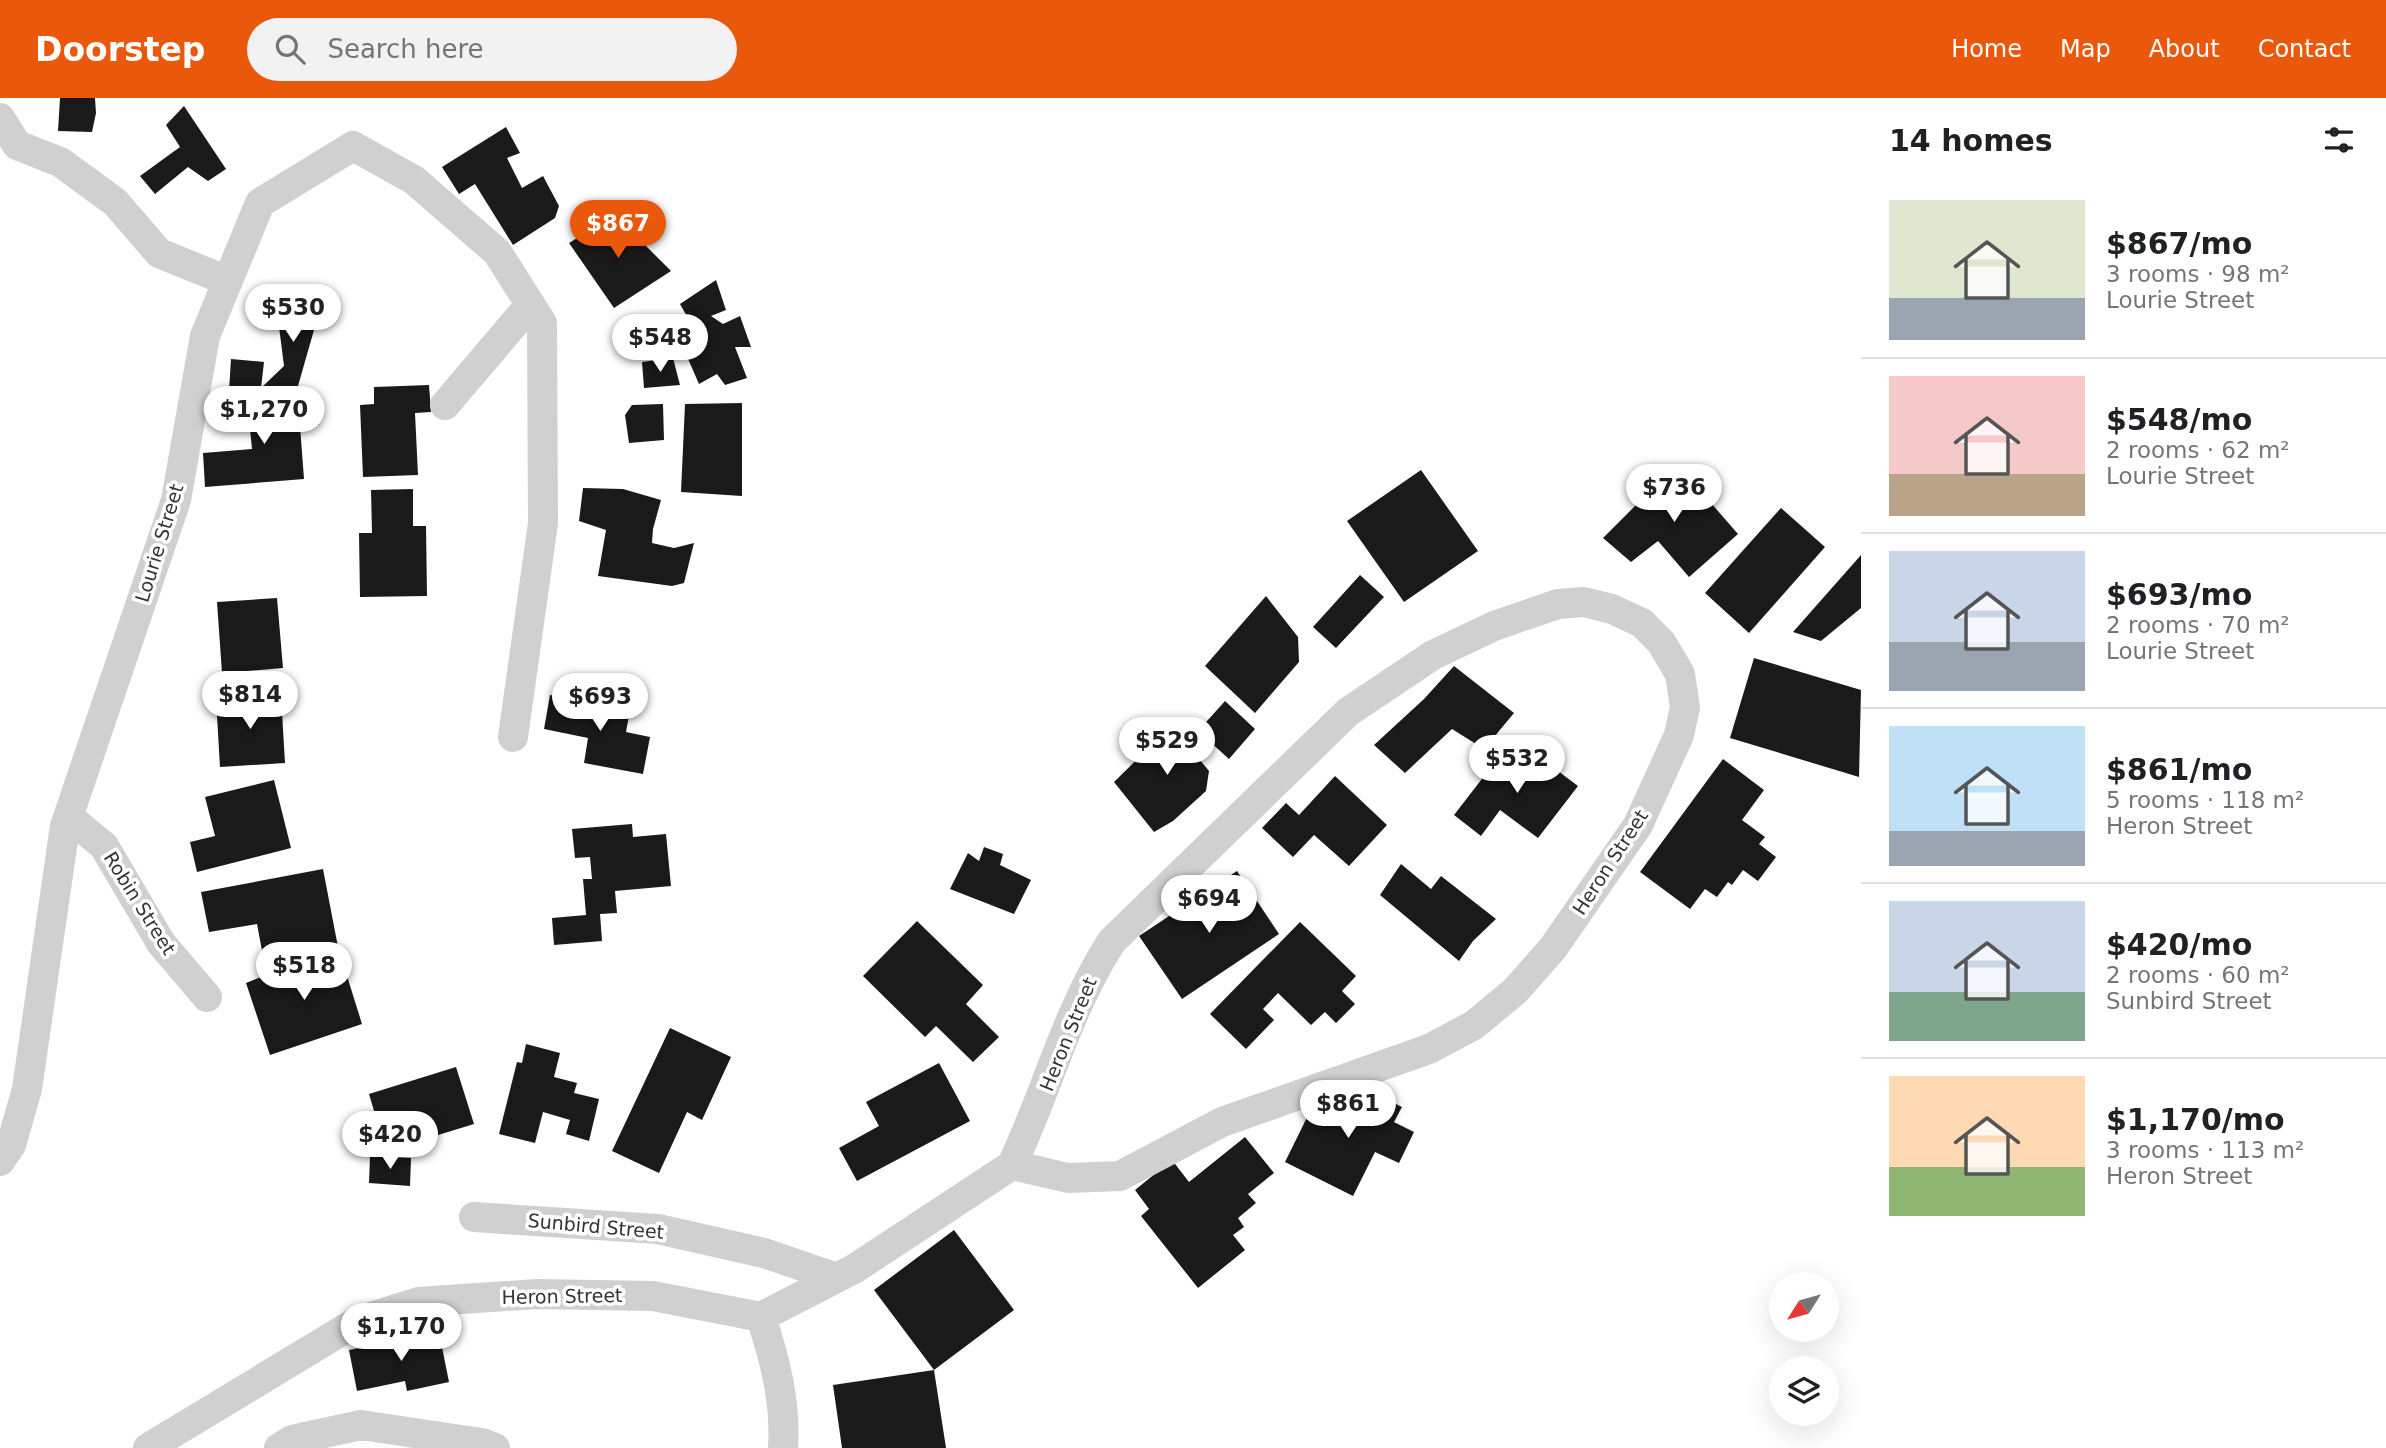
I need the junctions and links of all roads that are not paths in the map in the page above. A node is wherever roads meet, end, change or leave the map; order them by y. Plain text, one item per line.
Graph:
1 (0, 118) edge
2 (228, 281) junction
3 (530, 305) junction
4 (445, 405) dead end
5 (513, 737) dead end
6 (65, 826) junction
7 (207, 997) dead end
8 (0, 1161) edge
9 (1012, 1165) junction
10 (474, 1217) dead end
11 (837, 1278) junction
12 (761, 1317) junction
13 (148, 1448) edge
14 (279, 1448) edge
15 (495, 1448) edge
16 (783, 1448) edge

1 - 2 street
2 - 3 street, Lourie Street
2 - 6 street, Lourie Street
3 - 4 street
3 - 5 street, Lourie Street
6 - 7 street, Robin Street
6 - 8 street, Lourie Street
9 - 9 street, Heron Street
9 - 11 street
10 - 11 street, Sunbird Street
11 - 12 street
12 - 13 street, Heron Street
12 - 16 street
14 - 15 street

